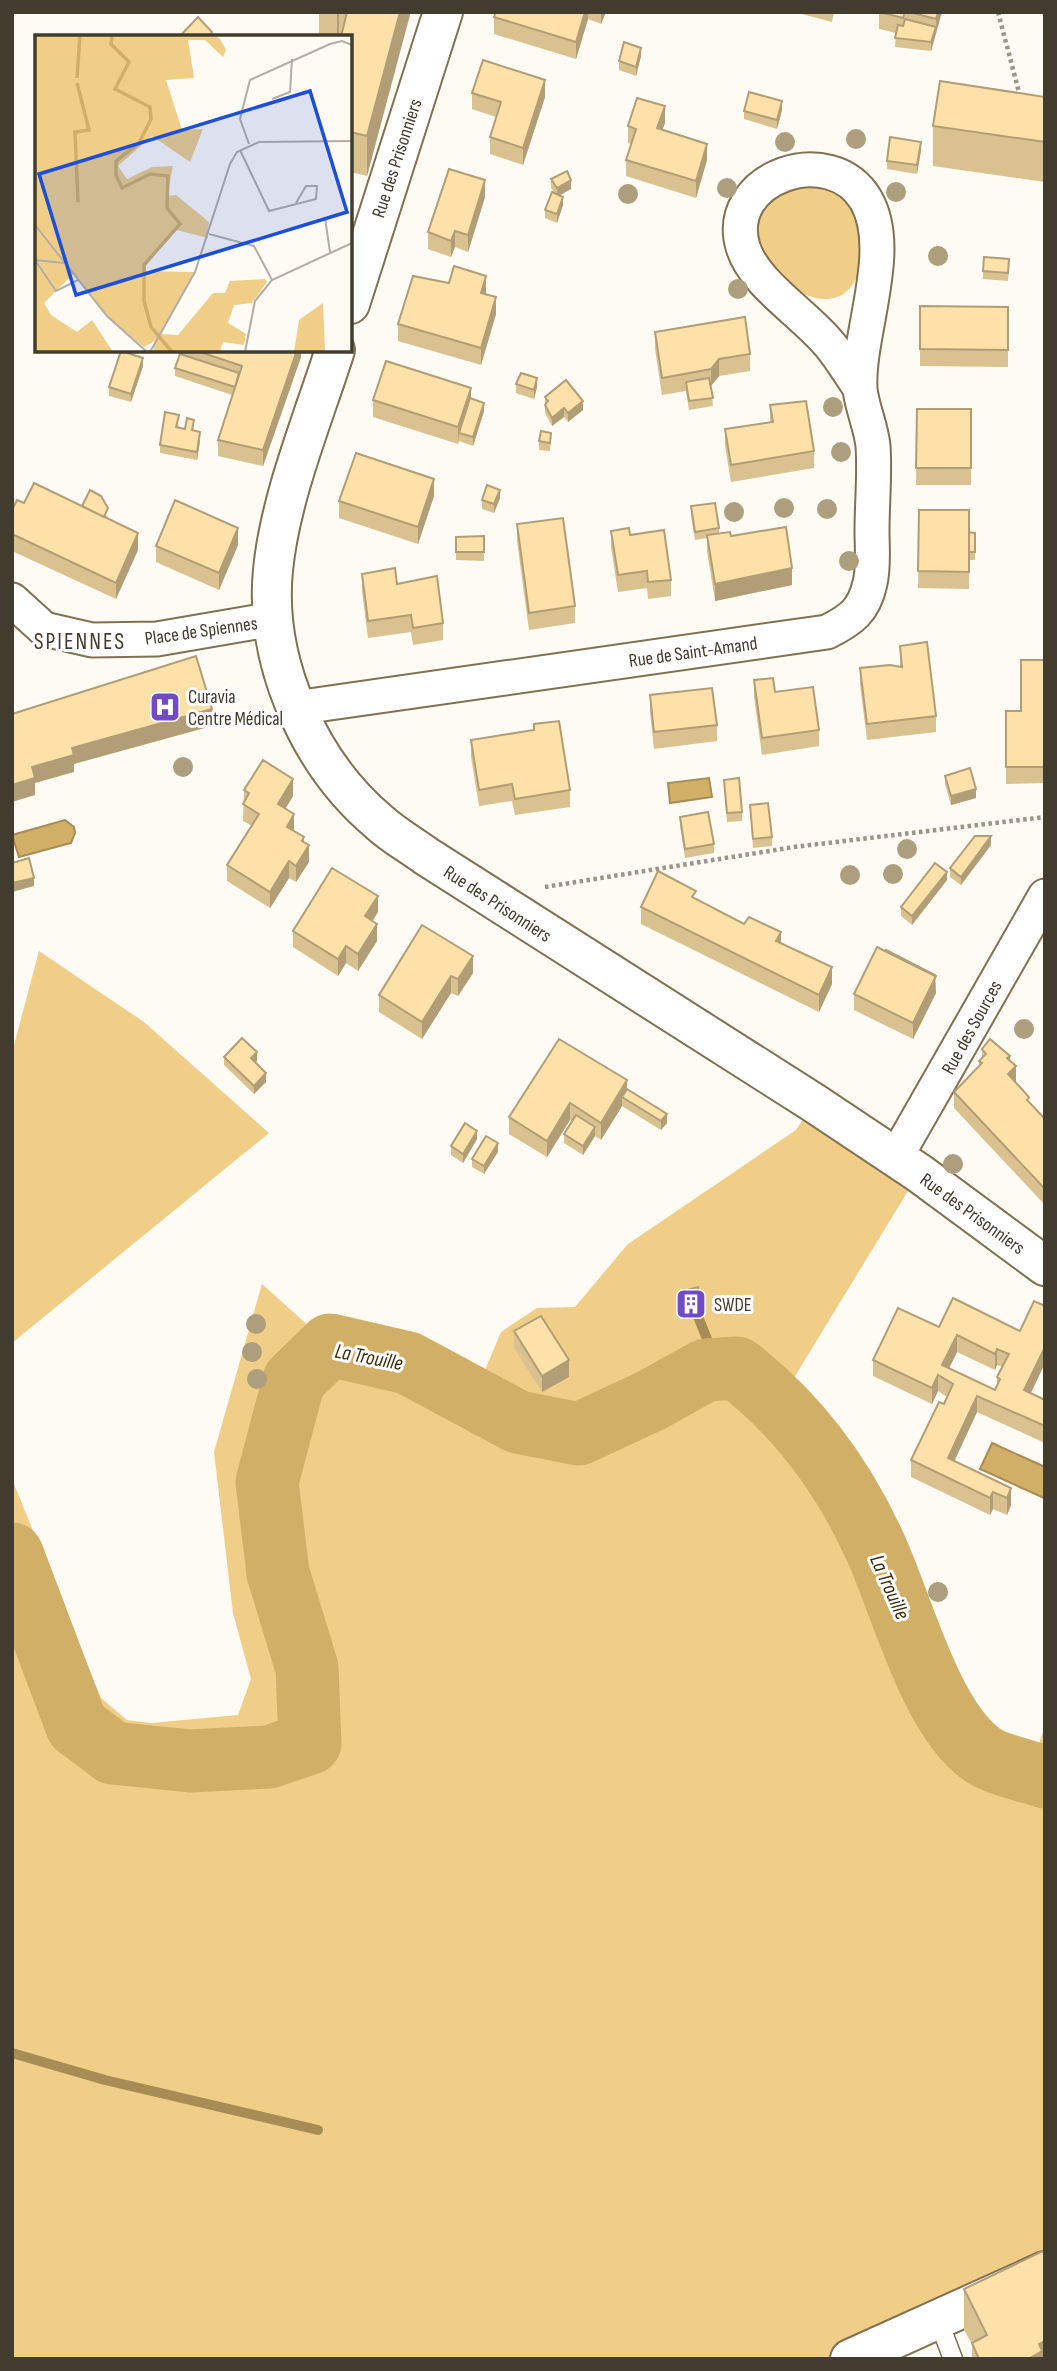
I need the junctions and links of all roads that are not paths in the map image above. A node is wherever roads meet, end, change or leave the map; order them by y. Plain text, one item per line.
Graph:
1 (443, 12) edge
2 (352, 298) edge
3 (334, 352) edge
4 (860, 388) junction
5 (12, 600) edge
6 (274, 619) junction
7 (295, 708) junction
8 (1045, 896) edge
9 (896, 1157) junction
10 (1045, 1266) edge
11 (1045, 2271) edge
12 (939, 2322) junction
13 (850, 2359) edge
14 (953, 2359) edge

1 - 2 street, Rue des Prisonniers
3 - 6 street, Rue des Prisonniers
4 - 4 street, Rue de Saint-Amand
4 - 7 street, Rue de Saint-Amand
5 - 6 street, Place de Spiennes
6 - 7 street, Rue des Prisonniers
7 - 9 street, Rue des Prisonniers
8 - 9 street, Rue des Sources
9 - 10 street, Rue des Prisonniers
11 - 12 street
12 - 13 street
12 - 14 lane

